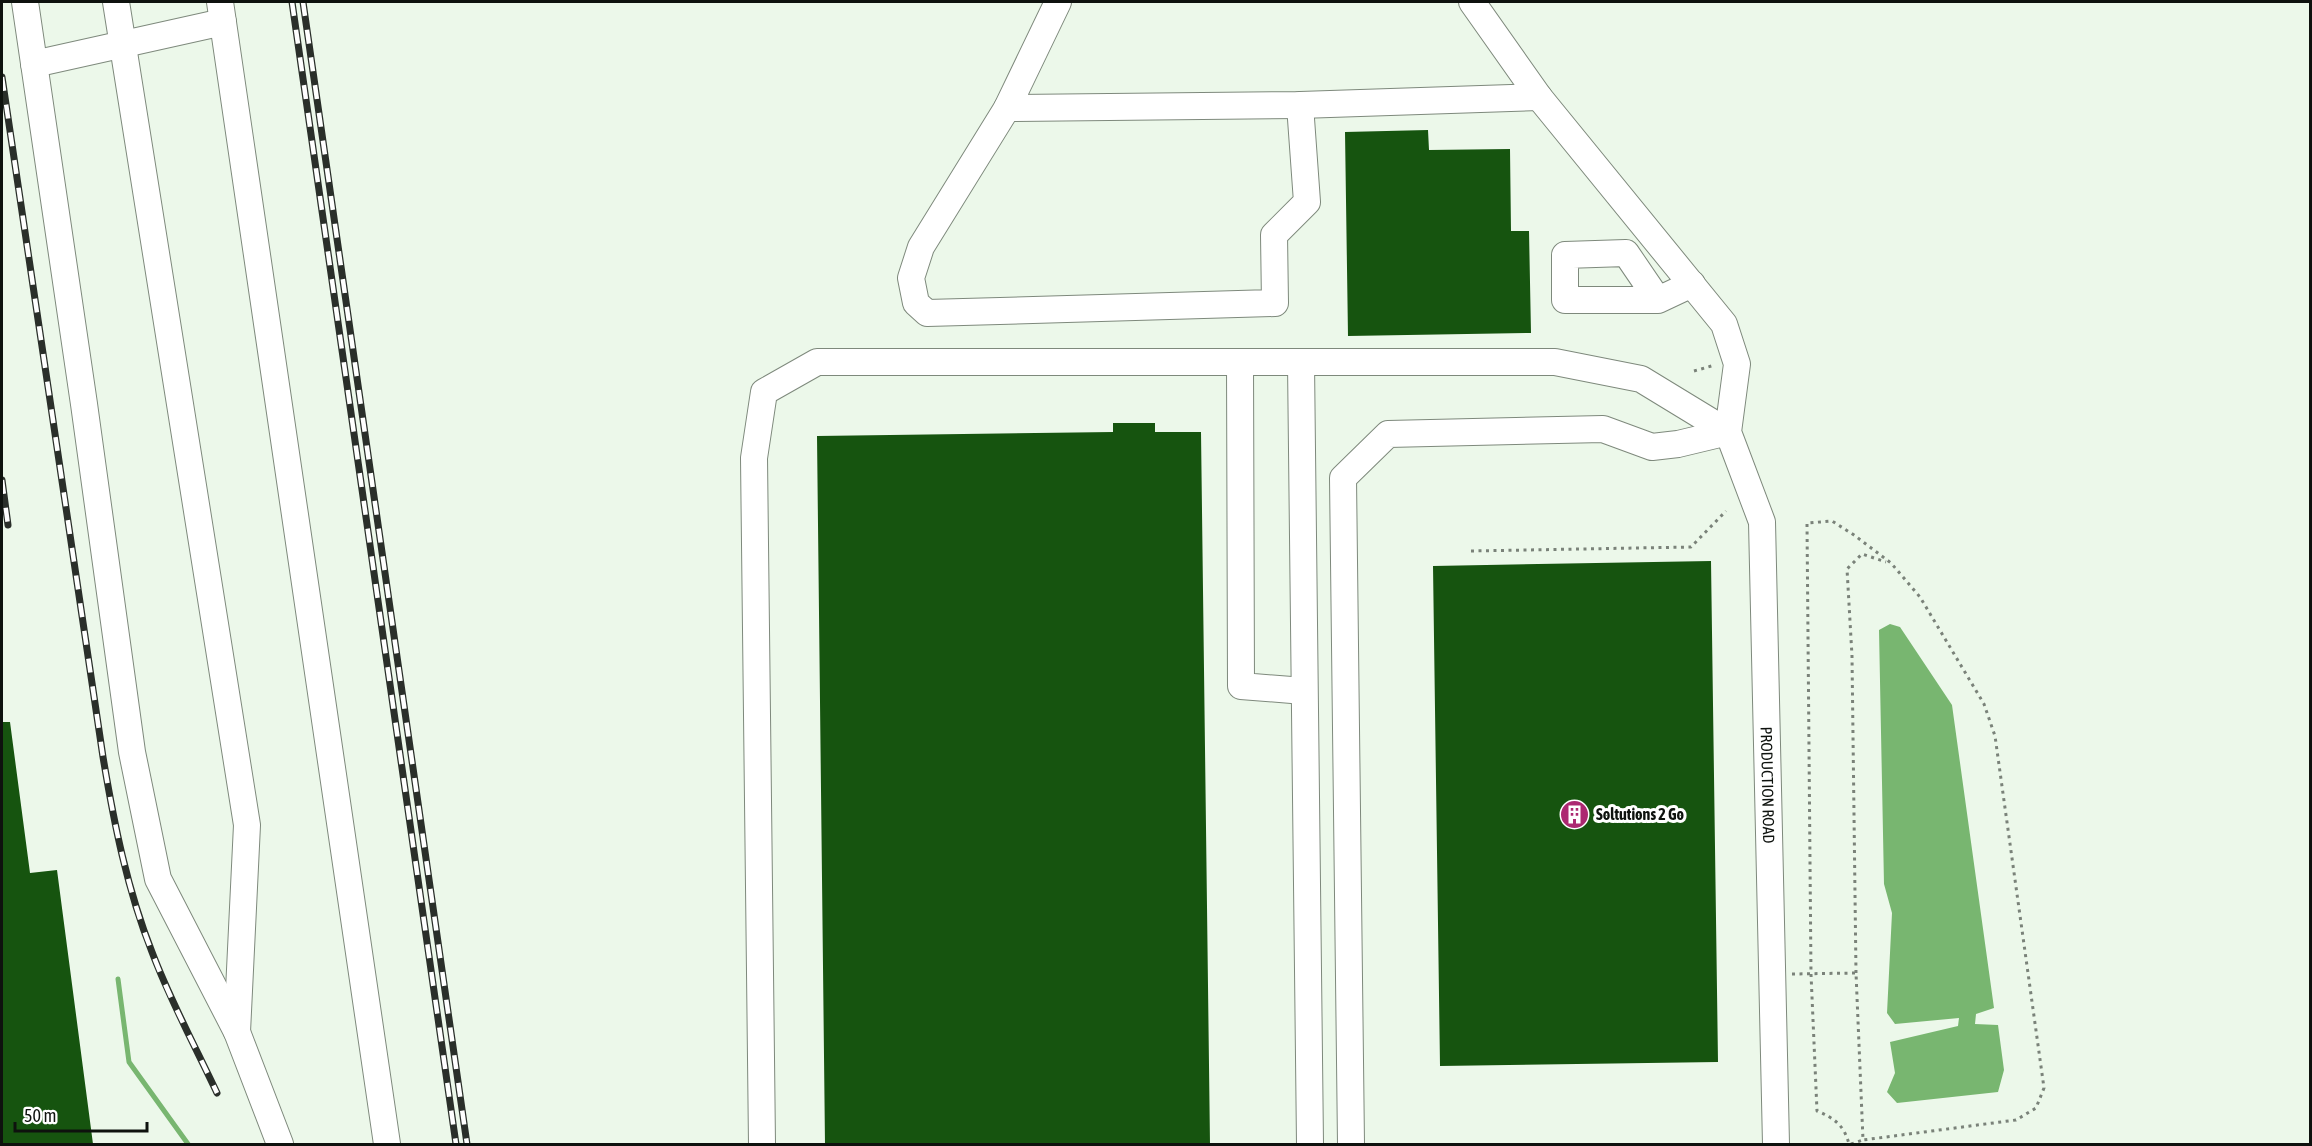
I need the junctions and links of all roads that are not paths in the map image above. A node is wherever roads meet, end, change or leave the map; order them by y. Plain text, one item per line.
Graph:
1 (25, 2) edge
2 (116, 2) edge
3 (1058, 2) edge
4 (1472, 2) edge
5 (222, 12) edge
6 (123, 45) junction
7 (34, 64) junction
8 (1539, 97) junction
9 (1300, 105) junction
10 (1007, 108) junction
11 (1692, 284) junction
12 (1658, 300) dead end
13 (1240, 363) junction
14 (1301, 363) junction
15 (1728, 432) junction
16 (1304, 691) junction
17 (237, 1032) junction
18 (280, 1144) edge
19 (387, 1144) edge
20 (762, 1144) edge
21 (1310, 1144) edge
22 (1351, 1144) edge
23 (1776, 1144) edge

1 - 7 street
2 - 6 street
3 - 10 street
4 - 8 street
5 - 6 street
5 - 19 street
6 - 7 street
6 - 17 street
7 - 17 street
8 - 9 street
8 - 11 street
9 - 10 street
9 - 10 street
11 - 12 street
11 - 15 street
13 - 14 street
13 - 16 street
13 - 20 street
14 - 15 street
14 - 16 street
15 - 22 street
15 - 23 street, PRODUCTION ROAD
16 - 21 street
17 - 18 street

